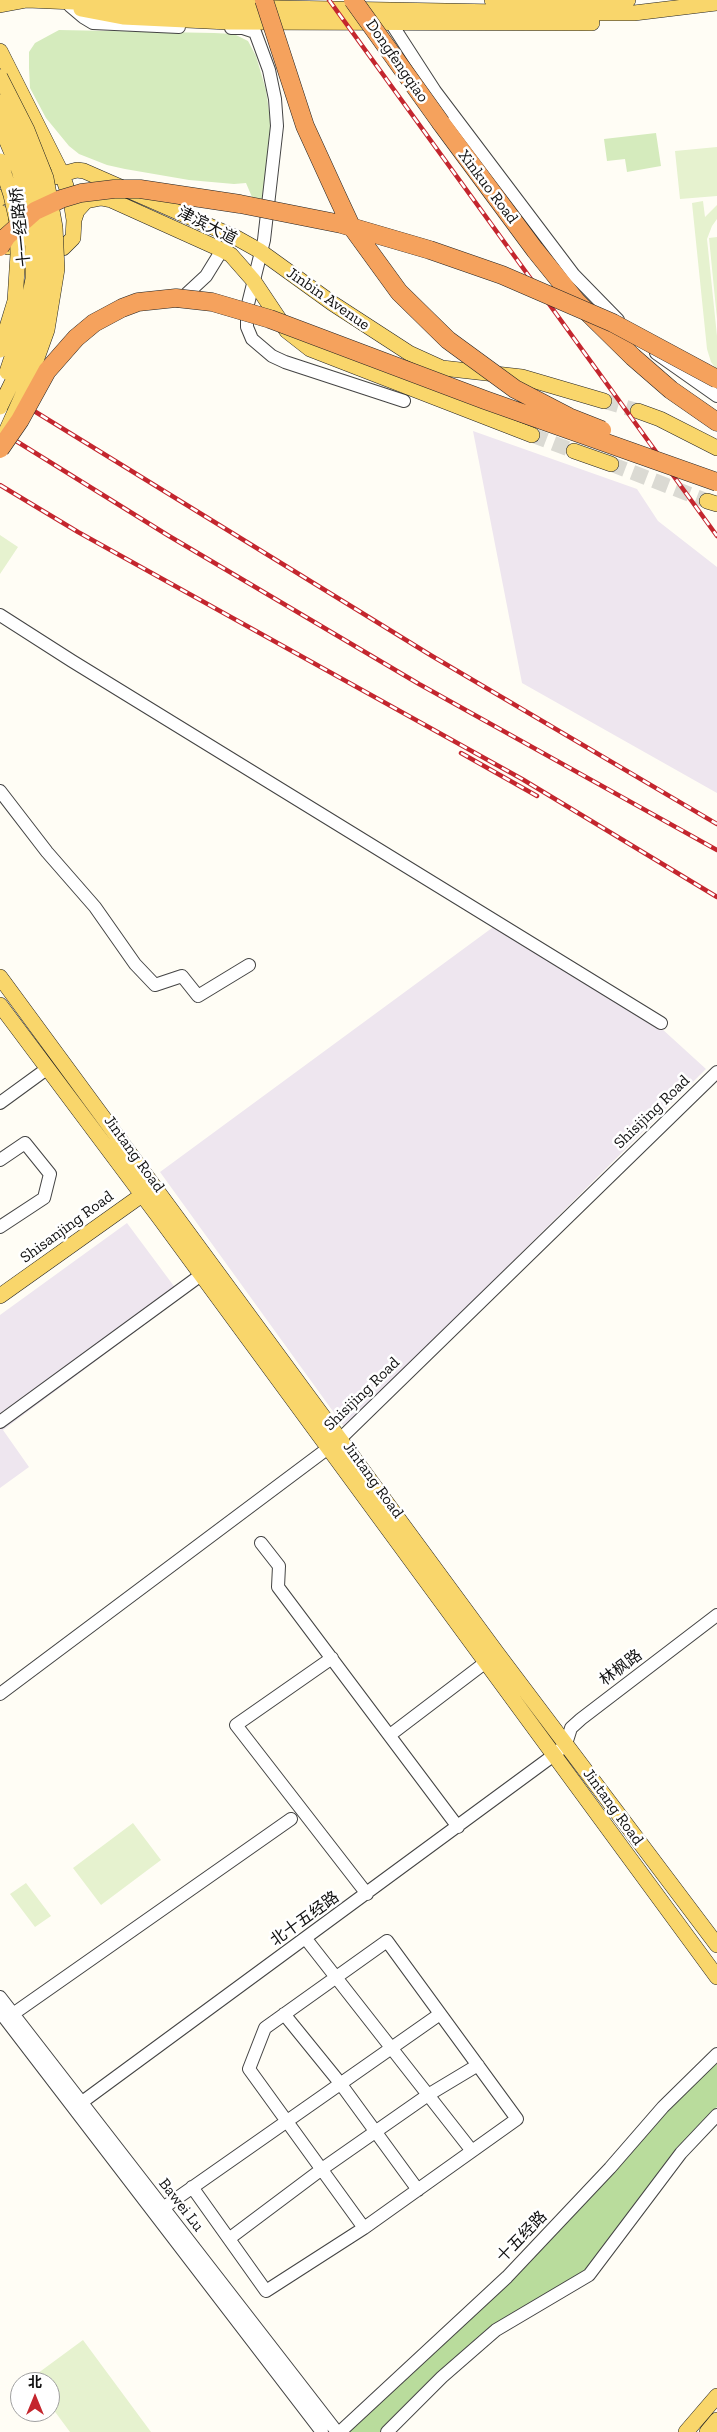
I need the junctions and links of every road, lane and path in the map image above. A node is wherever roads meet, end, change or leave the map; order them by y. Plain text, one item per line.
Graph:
1 (264, 0) edge
2 (353, 0) edge
3 (492, 0) edge
4 (553, 1) edge
5 (66, 2) junction
6 (717, 3) edge
7 (0, 5) edge
8 (631, 6) edge
9 (391, 23) junction
10 (424, 23) junction
11 (222, 25) junction
12 (0, 51) edge
13 (407, 51) junction
14 (0, 77) edge
15 (0, 102) edge
16 (440, 123) joint
17 (0, 125) edge
18 (48, 146) junction
19 (0, 161) edge
20 (84, 171) junction
21 (62, 174) junction
22 (0, 198) edge
23 (0, 212) edge
24 (74, 220) junction
25 (0, 247) edge
26 (222, 250) junction
27 (260, 251) junction
28 (253, 280) junction
29 (170, 307) dead end
30 (0, 350) edge
31 (717, 379) edge
32 (0, 385) edge
33 (717, 396) edge
34 (404, 401) dead end
35 (604, 401) tunnel mouth
36 (0, 407) edge
37 (638, 411) tunnel mouth
38 (717, 422) edge
39 (532, 435) tunnel mouth
40 (0, 445) edge
41 (717, 448) edge
42 (0, 449) edge
43 (574, 451) tunnel mouth
44 (611, 464) tunnel mouth
45 (717, 473) edge
46 (717, 482) edge
47 (0, 615) edge
48 (0, 791) edge
49 (249, 965) dead end
50 (0, 977) edge
51 (0, 1005) edge
52 (661, 1023) dead end
53 (48, 1068) junction
54 (714, 1074) edge
55 (0, 1103) edge
56 (0, 1160) edge
57 (144, 1191) junction
58 (109, 1213) junction
59 (167, 1216) junction
60 (0, 1228) edge
61 (201, 1275) junction
62 (0, 1285) edge
63 (0, 1296) edge
64 (0, 1422) edge
65 (333, 1444) junction
66 (261, 1543) dead end
67 (717, 1615) edge
68 (332, 1658) junction
69 (486, 1662) junction
70 (0, 1694) edge
71 (390, 1735) junction
72 (566, 1744) junction
73 (554, 1755) junction
74 (290, 1819) dead end
75 (458, 1827) junction
76 (367, 1894) junction
77 (306, 1939) junction
78 (717, 1945) edge
79 (717, 1977) edge
80 (335, 1978) junction
81 (0, 1997) edge
82 (6, 2013) edge
83 (284, 2014) junction
84 (440, 2014) junction
85 (391, 2047) junction
86 (717, 2054) edge
87 (478, 2066) junction
88 (340, 2083) junction
89 (428, 2095) junction
90 (78, 2106) junction
91 (717, 2115) edge
92 (287, 2120) junction
93 (376, 2132) junction
94 (472, 2151) junction
95 (322, 2169) junction
96 (192, 2187) junction
97 (418, 2190) junction
98 (163, 2208) junction
99 (364, 2228) junction
100 (230, 2238) junction
101 (717, 2396) edge
102 (717, 2420) edge
103 (322, 2432) edge
104 (338, 2432) edge
105 (387, 2432) edge
106 (686, 2432) edge
107 (707, 2432) edge

1 - 45 highway, bridge
2 - 16 highway, Dongfengqiao, bridge
3 - 4 main road
4 - 8 main road
5 - 7 main road
5 - 8 main road
5 - 11 main road
6 - 8 main road
8 - 10 main road
9 - 10 main road
9 - 11 main road
9 - 13 street
10 - 13 street
11 - 27 street
12 - 18 main road
13 - 33 street
14 - 40 main road, bridge
15 - 36 main road, 十一经路桥, bridge
16 - 38 highway, Xinkuo Road, bridge
17 - 32 main road, 十一经路桥, bridge
18 - 20 main road, Jinbin Avenue
18 - 21 main road
19 - 30 main road, bridge
20 - 21 main road
20 - 27 main road, Jinbin Avenue
21 - 22 main road
21 - 24 main road
23 - 24 main road
24 - 26 main road, 津滨大道
25 - 31 highway, bridge
26 - 28 main road, 津滨大道
26 - 29 street
27 - 28 street
27 - 35 main road, Jinbin Avenue
28 - 34 street
28 - 39 main road, 津滨大道
37 - 41 main road
42 - 46 highway, bridge
43 - 44 main road
47 - 52 street
48 - 49 street
50 - 57 main road, Jintang Road
51 - 53 main road, Jintang Road
53 - 55 street
53 - 57 main road, Jintang Road
54 - 65 street, Shisijing Road
56 - 60 street
57 - 58 main road, Shisanjing Road
57 - 59 main road, Jintang Road
58 - 59 main road
58 - 62 main road, Shisanjing Road
58 - 63 main road, Shisanjing Road
59 - 61 main road, Jintang Road
59 - 65 main road, Jintang Road
61 - 64 street
61 - 65 main road, Jintang Road
65 - 69 main road, Jintang Road
65 - 70 street, Shisijing Road
65 - 72 main road, Jintang Road
66 - 68 street
67 - 72 street, 林枫路
68 - 71 street
68 - 76 street
69 - 71 street
69 - 73 main road, Jintang Road
71 - 75 street
72 - 73 street, 林枫路
72 - 78 main road, Jintang Road
73 - 75 street, 北十五经路
73 - 79 main road, Jintang Road
74 - 82 street
75 - 76 street, 北十五经路
76 - 77 street, 北十五经路
77 - 80 street
77 - 90 street, 北十五经路
80 - 83 street
80 - 84 street
80 - 85 street
81 - 82 street, Bawei Lu
82 - 90 street, Bawei Lu
83 - 88 street
83 - 92 street
84 - 85 street
84 - 87 street
85 - 88 street
85 - 89 street
86 - 104 street, 十五经路
87 - 89 street
87 - 94 street
88 - 92 street
88 - 93 street
89 - 93 street
89 - 94 street
90 - 98 street, Bawei Lu
90 - 103 street, Bawei Lu
91 - 105 street
92 - 95 street
92 - 96 street
93 - 95 street
93 - 97 street
94 - 97 street
95 - 99 street
95 - 100 street
96 - 98 street
96 - 100 street
97 - 99 street
98 - 104 street, Bawei Lu
99 - 100 street
101 - 106 main road
102 - 107 main road

